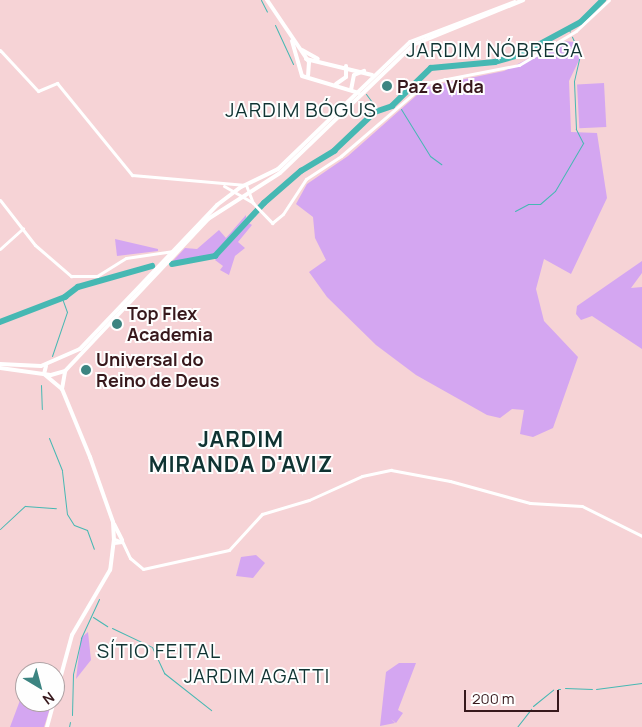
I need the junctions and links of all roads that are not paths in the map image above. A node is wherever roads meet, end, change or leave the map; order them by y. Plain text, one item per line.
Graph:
1 (267, 0) edge
2 (519, 0) edge
3 (523, 0) edge
4 (609, 0) edge
5 (292, 41) junction
6 (297, 46) junction
7 (0, 50) edge
8 (307, 59) junction
9 (322, 61) junction
10 (300, 62) junction
11 (346, 66) junction
12 (364, 71) junction
13 (308, 75) junction
14 (372, 75) junction
15 (336, 84) junction
16 (367, 87) junction
17 (351, 90) junction
18 (359, 93) junction
19 (245, 185) junction
20 (224, 186) junction
21 (250, 190) junction
22 (234, 192) junction
23 (240, 196) junction
24 (0, 200) edge
25 (253, 203) junction
26 (23, 228) junction
27 (0, 249) edge
28 (173, 251) junction
29 (154, 254) junction
30 (162, 262) junction
31 (62, 359) junction
32 (0, 364) edge
33 (48, 364) junction
34 (0, 368) edge
35 (67, 370) junction
36 (46, 375) junction
37 (62, 389) junction
38 (113, 522) junction
39 (642, 536) edge
40 (114, 541) junction
41 (122, 542) junction
42 (47, 727) edge

1 - 5 main road
2 - 14 main road
3 - 16 main road
4 - 25 street
5 - 6 main road
5 - 10 main road
6 - 8 main road
6 - 9 main road
7 - 20 street
8 - 9 main road
8 - 10 main road
8 - 13 main road
9 - 11 main road
10 - 13 main road
11 - 12 main road
11 - 15 main road
12 - 14 main road
12 - 17 main road
13 - 15 main road
14 - 16 main road
14 - 18 main road
15 - 17 main road
16 - 18 main road
17 - 18 main road
18 - 19 main road
18 - 21 main road
19 - 20 street
19 - 21 street
19 - 22 main road
20 - 22 street
21 - 23 main road
21 - 25 street
22 - 23 street
22 - 28 main road
23 - 25 street
23 - 35 main road
24 - 26 street
26 - 27 street
26 - 29 street
28 - 29 street
28 - 30 main road
29 - 30 street
30 - 31 main road
31 - 33 main road
31 - 35 main road
32 - 33 main road
33 - 36 main road
34 - 36 main road
35 - 36 main road
35 - 37 main road
36 - 37 main road
37 - 38 main road
38 - 40 main road
38 - 41 main road
39 - 41 street
40 - 41 street
40 - 41 street
40 - 42 main road

